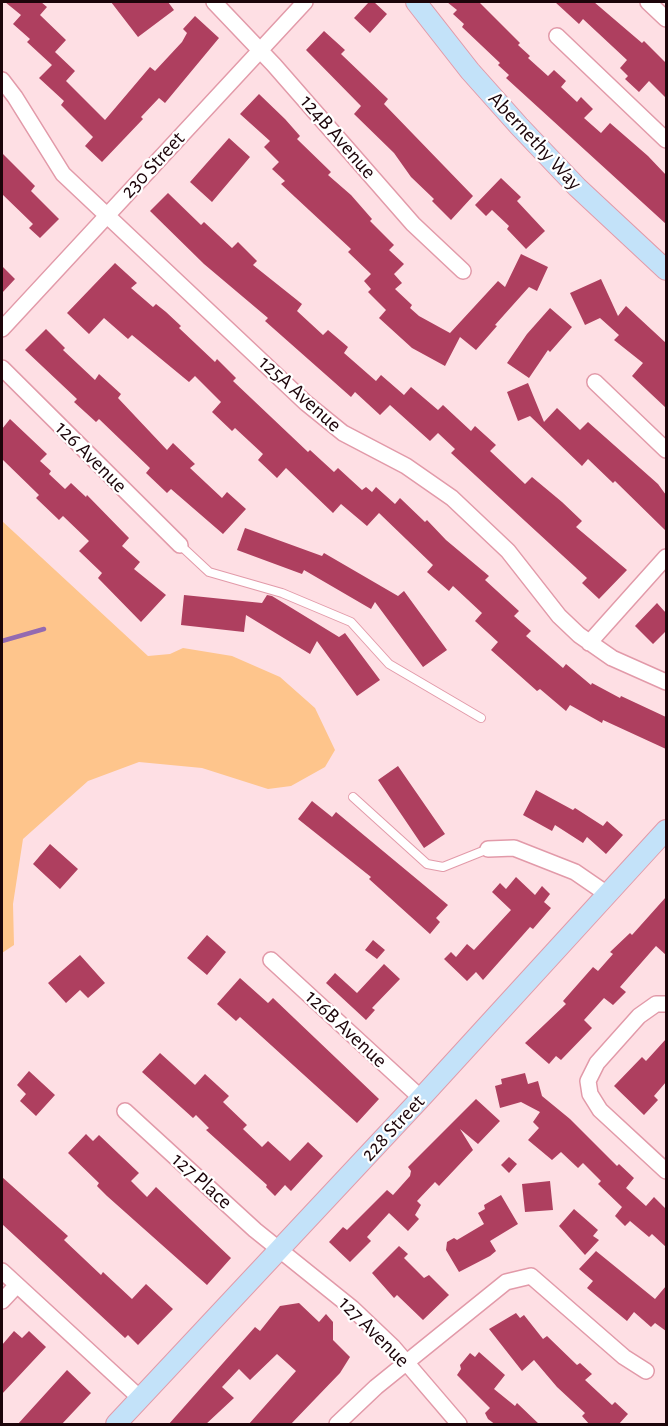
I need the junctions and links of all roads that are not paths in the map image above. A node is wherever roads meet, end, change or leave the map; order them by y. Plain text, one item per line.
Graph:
1 (214, 2) edge
2 (305, 2) edge
3 (416, 2) edge
4 (648, 2) edge
5 (666, 19) edge
6 (556, 36) dead end
7 (260, 50) junction
8 (2, 80) edge
9 (666, 140) edge
10 (106, 216) junction
11 (666, 270) edge
12 (463, 271) dead end
13 (2, 329) edge
14 (2, 368) edge
15 (595, 382) dead end
16 (666, 450) edge
17 (180, 545) joint
18 (666, 557) edge
19 (590, 643) junction
20 (666, 682) edge
21 (481, 718) dead end
22 (353, 797) dead end
23 (666, 830) edge
24 (488, 849) joint
25 (607, 894) junction
26 (271, 960) dead end
27 (666, 1004) edge
28 (421, 1098) junction
29 (125, 1111) dead end
30 (666, 1171) edge
31 (280, 1248) junction
32 (2, 1271) edge
33 (17, 1285) junction
34 (2, 1301) edge
35 (406, 1362) junction
36 (646, 1371) dead end
37 (140, 1398) junction
38 (116, 1425) edge
39 (337, 1425) edge
40 (459, 1425) edge

1 - 7 street, 124B Avenue
2 - 7 street, 230 Street
3 - 11 street, Abernethy Way
4 - 5 street
6 - 9 street
7 - 10 street, 230 Street
7 - 12 street, 124B Avenue
8 - 10 street, 125A Avenue
10 - 13 street, 230 Street
10 - 19 street, 125A Avenue
14 - 17 street, 126 Avenue
15 - 16 street
17 - 21 lane
18 - 19 street
19 - 20 street, 125A Avenue
22 - 24 lane
23 - 25 street, 228 Street
24 - 25 street
25 - 28 street, 228 Street
26 - 28 street, 126B Avenue
27 - 30 street
28 - 31 street, 228 Street
29 - 31 street, 127 Place
31 - 35 street, 127 Avenue
31 - 37 street, 228 Street
32 - 33 street
33 - 34 street
33 - 37 street
35 - 36 street
35 - 39 street
35 - 40 street, 127 Avenue
37 - 38 street, 228 Street

